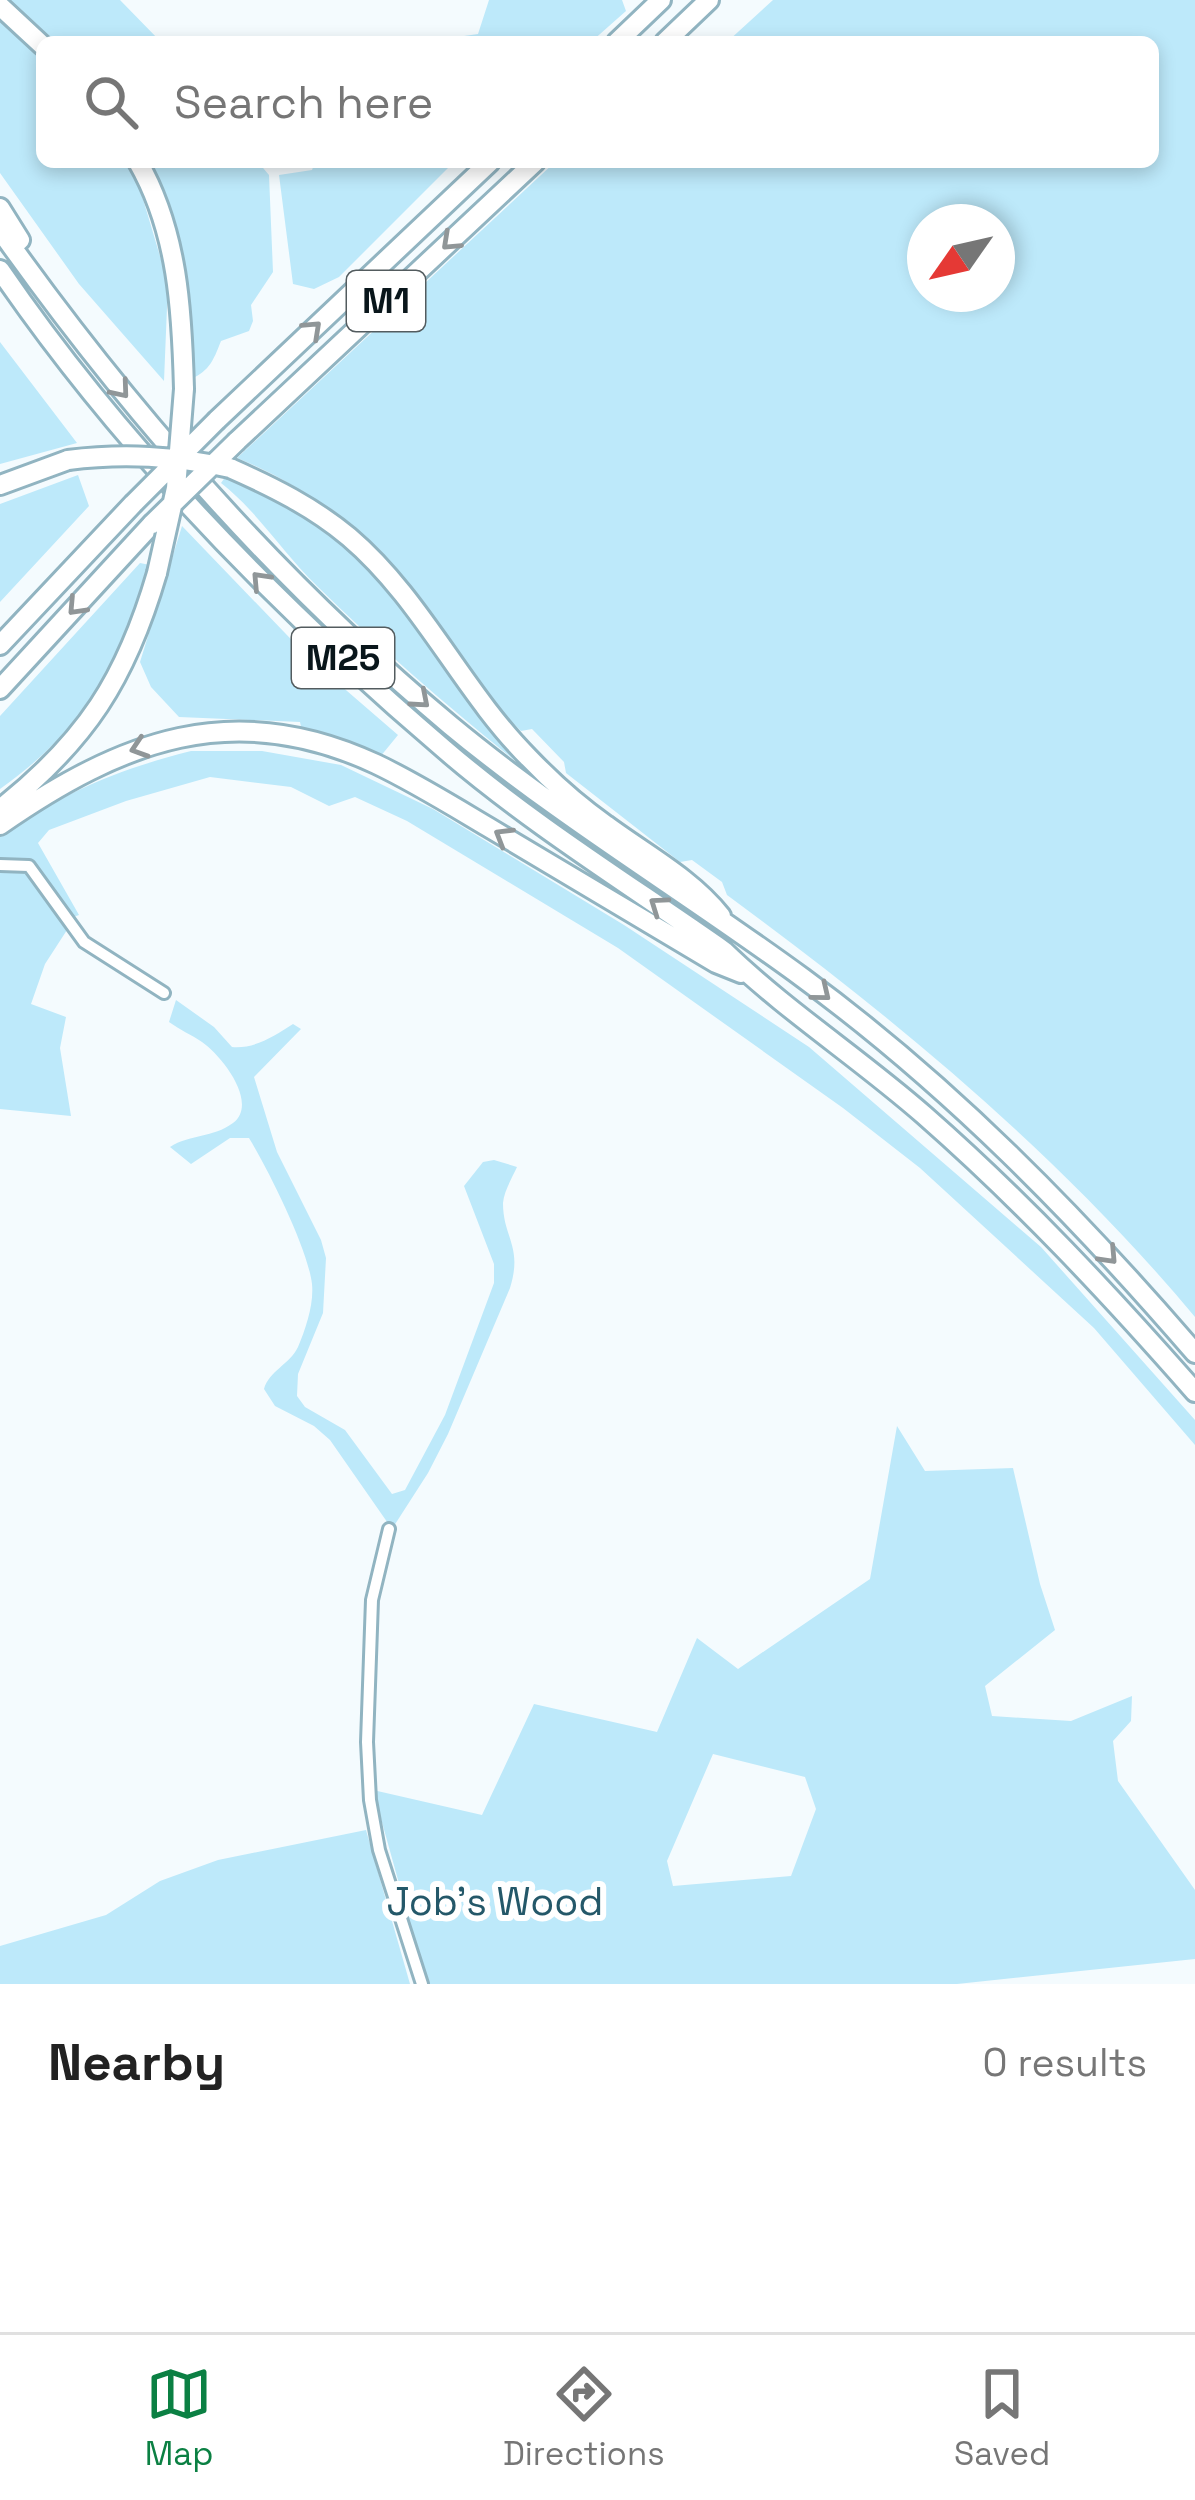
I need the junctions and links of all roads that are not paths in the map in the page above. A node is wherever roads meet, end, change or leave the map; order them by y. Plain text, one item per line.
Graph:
1 (661, 0) edge
2 (710, 0) edge
3 (0, 6) edge
4 (623, 36) edge
5 (671, 36) edge
6 (36, 39) edge
7 (141, 168) edge
8 (484, 168) edge
9 (529, 168) edge
10 (0, 208) edge
11 (0, 230) edge
12 (0, 270) edge
13 (48, 298) junction
14 (0, 485) edge
15 (0, 645) edge
16 (0, 689) edge
17 (0, 809) edge
18 (0, 825) edge
19 (0, 865) edge
20 (727, 924) junction
21 (751, 976) junction
22 (164, 993) dead end
23 (1195, 1352) edge
24 (1195, 1392) edge
25 (389, 1529) dead end
26 (422, 1984) edge

1 - 4 highway
2 - 5 highway
3 - 6 highway
7 - 17 highway, bridge
15 -> 8 highway, M1, bridge
9 -> 16 highway, M1, bridge
10 - 13 highway, M25
11 - 13 highway, M25
21 -> 12 highway, M25
13 -> 20 highway, M25
14 - 20 highway, bridge
21 -> 18 highway
19 - 22 street
20 -> 23 highway, M25
21 - 24 highway, M25
25 - 26 street

